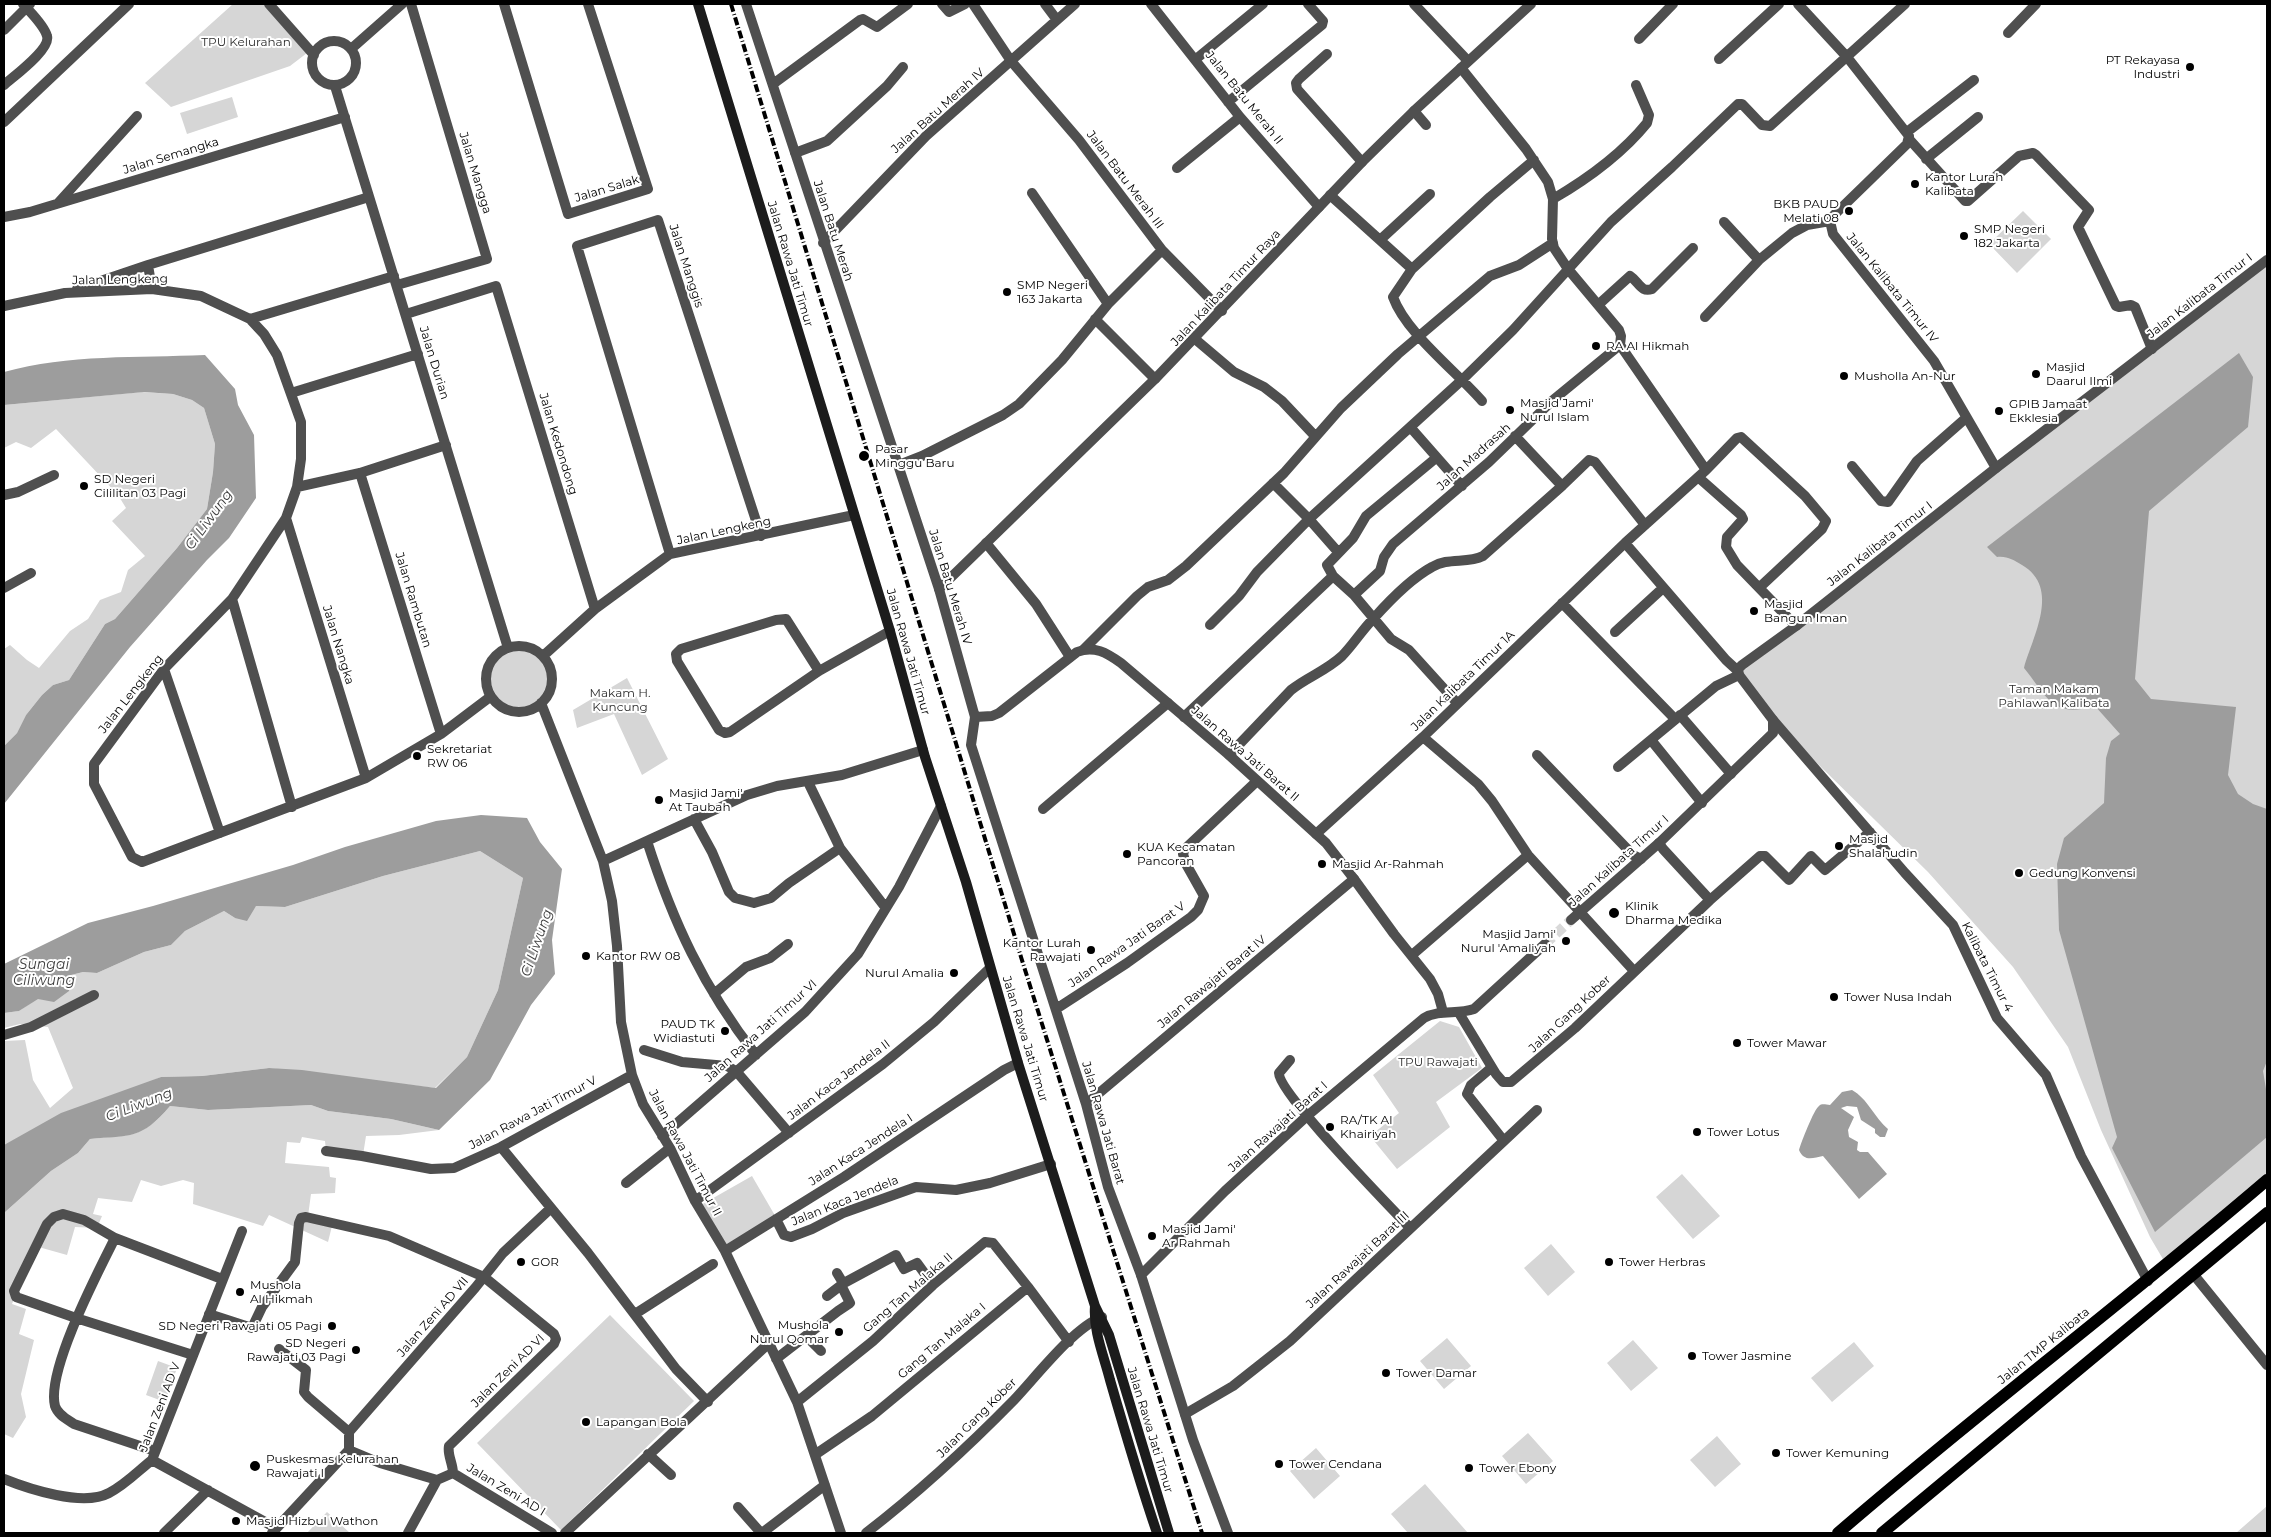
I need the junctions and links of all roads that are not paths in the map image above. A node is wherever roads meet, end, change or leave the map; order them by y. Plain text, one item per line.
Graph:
1 (129, 4) edge
2 (270, 4) edge
3 (402, 4) edge
4 (411, 4) edge
5 (504, 4) edge
6 (588, 4) edge
7 (698, 4) edge
8 (746, 4) edge
9 (908, 4) edge
10 (965, 4) edge
11 (973, 4) edge
12 (1045, 4) edge
13 (1075, 4) edge
14 (1151, 4) edge
15 (1263, 4) edge
16 (1308, 4) edge
17 (1414, 4) edge
18 (1532, 4) edge
19 (1673, 4) edge
20 (1779, 4) edge
21 (1798, 4) edge
22 (1906, 4) edge
23 (2036, 4) edge
24 (27, 5) edge
25 (945, 8) edge
26 (1057, 20) junction
27 (4, 30) edge
28 (2008, 33) dead end
29 (1639, 40) dead end
30 (351, 49) junction
31 (1327, 54) dead end
32 (314, 55) junction
33 (1847, 58) junction
34 (1196, 59) junction
35 (1719, 59) dead end
36 (1011, 62) junction
37 (1464, 65) junction
38 (903, 66) dead end
39 (1974, 80) dead end
40 (773, 84) junction
41 (4, 85) edge
42 (1636, 85) dead end
43 (335, 86) junction
44 (1228, 102) junction
45 (1414, 111) junction
46 (138, 116) dead end
47 (345, 117) junction
48 (1240, 117) junction
49 (1978, 117) dead end
50 (4, 122) edge
51 (1426, 125) dead end
52 (1908, 136) junction
53 (795, 153) junction
54 (1926, 159) junction
55 (1534, 160) junction
56 (1362, 162) junction
57 (1177, 168) dead end
58 (1032, 193) dead end
59 (1430, 194) dead end
60 (1330, 195) junction
61 (370, 197) junction
62 (1553, 199) junction
63 (58, 203) junction
64 (1319, 207) junction
65 (4, 217) edge
66 (1830, 221) junction
67 (1724, 222) dead end
68 (1380, 240) junction
69 (824, 243) junction
70 (1552, 243) junction
71 (1693, 248) dead end
72 (1162, 250) junction
73 (1759, 260) junction
74 (2267, 260) edge
75 (148, 265) junction
76 (1412, 269) junction
77 (1568, 269) junction
78 (395, 280) junction
79 (152, 289) junction
80 (65, 293) junction
81 (1108, 304) junction
82 (1598, 305) junction
83 (4, 306) edge
84 (1222, 311) junction
85 (406, 314) junction
86 (1705, 317) dead end
87 (250, 319) junction
88 (1095, 319) junction
89 (1419, 336) junction
90 (1195, 339) junction
91 (1620, 345) junction
92 (2152, 349) junction
93 (418, 354) junction
94 (1156, 379) junction
95 (1463, 379) junction
96 (292, 393) junction
97 (1482, 400) dead end
98 (1966, 418) junction
99 (1411, 428) junction
100 (1315, 436) junction
101 (1515, 436) junction
102 (446, 445) junction
103 (1436, 458) junction
104 (899, 465) junction
105 (1852, 466) dead end
106 (1996, 468) junction
107 (360, 473) junction
108 (1702, 473) junction
109 (54, 475) dead end
110 (1273, 483) junction
111 (1462, 486) junction
112 (1562, 486) junction
113 (298, 487) junction
114 (4, 495) edge
115 (854, 515) junction
116 (286, 518) junction
117 (1309, 519) junction
118 (1645, 525) junction
119 (760, 536) junction
120 (1625, 543) junction
121 (986, 544) junction
122 (1338, 552) junction
123 (670, 554) junction
124 (31, 573) dead end
125 (1332, 576) junction
126 (1760, 587) junction
127 (4, 588) edge
128 (1663, 588) junction
129 (939, 590) junction
130 (1354, 595) junction
131 (232, 599) junction
132 (1562, 603) junction
133 (595, 609) junction
134 (1374, 618) junction
135 (1210, 625) dead end
136 (1796, 626) junction
137 (890, 631) junction
138 (1616, 632) dead end
139 (508, 648) junction
140 (1084, 649) junction
141 (543, 656) junction
142 (1070, 657) junction
143 (164, 669) junction
144 (819, 671) junction
145 (1738, 673) junction
146 (490, 696) junction
147 (1168, 703) junction
148 (1457, 703) junction
149 (543, 708) junction
150 (975, 717) junction
151 (1678, 717) junction
152 (1184, 718) junction
153 (1773, 720) junction
154 (441, 734) junction
155 (1423, 737) junction
156 (1651, 740) junction
157 (923, 750) junction
158 (1229, 755) junction
159 (1537, 755) dead end
160 (1618, 766) dead end
161 (1731, 774) junction
162 (366, 778) junction
163 (808, 782) junction
164 (1257, 782) junction
165 (1702, 803) junction
166 (941, 806) junction
167 (292, 807) junction
168 (1043, 809) dead end
169 (694, 819) junction
170 (1870, 832) junction
171 (220, 833) junction
172 (1316, 834) junction
173 (647, 841) junction
174 (1660, 842) junction
175 (840, 848) junction
176 (1528, 855) junction
177 (1641, 859) junction
178 (603, 861) junction
179 (1354, 878) junction
180 (1710, 900) junction
181 (885, 908) junction
182 (1581, 911) junction
183 (1571, 920) tunnel mouth
184 (788, 944) dead end
185 (1545, 944) tunnel mouth
186 (1412, 955) junction
187 (990, 968) junction
188 (1634, 971) junction
189 (714, 994) junction
190 (94, 995) dead end
191 (1056, 1009) junction
192 (1442, 1012) junction
193 (1459, 1013) junction
194 (4, 1036) edge
195 (644, 1050) dead end
196 (756, 1055) junction
197 (1290, 1060) dead end
198 (1018, 1063) junction
199 (1491, 1068) junction
200 (736, 1071) junction
201 (632, 1075) junction
202 (1086, 1104) junction
203 (1537, 1110) dead end
204 (1307, 1116) junction
205 (789, 1133) junction
206 (662, 1136) junction
207 (1504, 1141) junction
208 (501, 1146) junction
209 (670, 1148) junction
210 (326, 1152) dead end
211 (1050, 1164) junction
212 (2267, 1180) edge
213 (626, 1183) dead end
214 (695, 1201) junction
215 (551, 1208) junction
216 (2267, 1213) edge
217 (776, 1219) junction
218 (1410, 1228) junction
219 (242, 1231) dead end
220 (115, 1238) junction
221 (728, 1249) junction
222 (713, 1264) dead end
223 (837, 1273) dead end
224 (1141, 1275) junction
225 (2194, 1275) junction
226 (484, 1276) junction
227 (222, 1279) junction
228 (2148, 1281) junction
229 (842, 1284) junction
230 (933, 1285) junction
231 (1028, 1287) junction
232 (827, 1296) dead end
233 (209, 1314) junction
234 (635, 1314) junction
235 (76, 1318) junction
236 (1098, 1318) junction
237 (806, 1336) junction
238 (1069, 1342) junction
239 (769, 1344) junction
240 (279, 1349) dead end
241 (821, 1351) dead end
242 (193, 1355) junction
243 (776, 1359) junction
244 (2267, 1364) edge
245 (708, 1402) junction
246 (797, 1402) junction
247 (1185, 1414) junction
248 (348, 1432) junction
249 (349, 1450) junction
250 (648, 1454) junction
251 (816, 1454) junction
252 (154, 1455) junction
253 (453, 1473) junction
254 (671, 1475) dead end
255 (4, 1479) edge
256 (437, 1480) junction
257 (824, 1485) junction
258 (208, 1490) junction
259 (738, 1507) dead end
260 (274, 1531) edge
261 (1168, 1531) edge
262 (164, 1533) edge
263 (408, 1533) edge
264 (552, 1533) edge
265 (565, 1533) edge
266 (762, 1533) edge
267 (841, 1533) edge
268 (866, 1533) edge
269 (1157, 1533) edge
270 (1228, 1533) edge
271 (1838, 1533) edge
272 (1882, 1533) edge

1 - 50 street
2 - 32 street
3 - 30 street
4 - 78 street, Jalan Mangga
5 - 6 street, Jalan Salak
7 - 115 main road, Jalan Rawa Jati Timur
8 - 40 street, Jalan Batu Merah
9 - 40 street
10 - 25 street
11 - 36 street, Jalan Batu Merah III
12 - 26 street
13 - 26 street, Jalan Batu Merah IV
14 - 34 street, Jalan Batu Merah II
15 - 34 street
16 - 44 street
17 - 37 street
18 - 37 street, Jalan Kalibata Timur Raya
19 - 29 street
20 - 35 street
21 - 33 street
22 - 33 street
23 - 28 street
24 - 27 street
24 - 41 street
26 - 36 street, Jalan Batu Merah IV
30 - 32 street
30 - 43 street
31 - 56 street
32 - 43 street
33 - 52 street
33 - 77 street
34 - 44 street, Jalan Batu Merah II
36 - 69 street, Jalan Batu Merah IV
36 - 72 street, Jalan Batu Merah III
37 - 45 street, Jalan Kalibata Timur Raya
37 - 55 street
38 - 53 street
39 - 52 street
40 - 53 street, Jalan Batu Merah
42 - 62 street
43 - 47 street, Jalan Durian
44 - 48 street, Jalan Batu Merah II
45 - 51 street
45 - 56 street, Jalan Kalibata Timur Raya
46 - 63 street
47 - 61 street, Jalan Durian
47 - 63 street, Jalan Semangka
48 - 57 street
48 - 64 street, Jalan Batu Merah II
49 - 54 street
52 - 54 street
52 - 66 street
53 - 69 street, Jalan Batu Merah
54 - 92 street
55 - 62 street
55 - 76 street
56 - 60 street, Jalan Kalibata Timur Raya
58 - 81 street
59 - 68 street
60 - 64 street, Jalan Kalibata Timur Raya
60 - 68 street
61 - 75 street, Jalan Lengkeng
61 - 78 street, Jalan Durian
62 - 70 street
63 - 65 street, Jalan Semangka
64 - 84 street, Jalan Kalibata Timur Raya
66 - 73 street
66 - 98 street, Jalan Kalibata Timur IV
67 - 73 street
68 - 76 street
69 - 104 street, Jalan Batu Merah
70 - 77 street
70 - 89 street
71 - 82 street
72 - 81 street
72 - 84 street, Jalan Batu Merah III
73 - 86 street
74 - 92 street, Jalan Kalibata Timur I
75 - 79 street
75 - 80 street, Jalan Lengkeng
76 - 89 street
77 - 82 street
77 - 95 street
78 - 85 street, Jalan Durian
78 - 87 street
79 - 80 street, Jalan Lengkeng
79 - 87 street, Jalan Lengkeng
80 - 83 street, Jalan Lengkeng
81 - 88 street
82 - 91 street
84 - 90 street, Jalan Kalibata Timur Raya
85 - 93 street, Jalan Durian
85 - 133 street, Jalan Kedondong
87 - 96 street, Jalan Lengkeng
88 - 94 street
88 - 104 street
89 - 95 street
89 - 100 street
90 - 94 street, Jalan Kalibata Timur Raya
90 - 100 street
91 - 101 street, Jalan Madrasah
91 - 108 street
92 - 106 street, Jalan Kalibata Timur I
93 - 96 street
93 - 102 street, Jalan Durian
94 - 121 street, Jalan Kalibata Timur Raya
95 - 97 street
95 - 99 street
96 - 113 street, Jalan Lengkeng
98 - 105 street
98 - 106 street, Jalan Kalibata Timur IV
99 - 103 street
99 - 117 street
100 - 110 street
101 - 111 street, Jalan Madrasah
101 - 112 street
102 - 107 street
102 - 139 street, Jalan Durian
103 - 111 street
103 - 122 street
104 - 129 street, Jalan Batu Merah IV
106 - 136 street, Jalan Kalibata Timur I
107 - 113 street
107 - 154 street, Jalan Rambutan
108 - 118 street, Jalan Kalibata Timur 1A
108 - 126 street
108 - 126 street, Jalan Kalibata Timur 1A
109 - 114 street
110 - 117 street
110 - 140 street
111 - 130 street, Jalan Madrasah
112 - 118 street
112 - 134 street
113 - 116 street, Jalan Lengkeng
115 - 119 street, Jalan Lengkeng
115 - 137 main road, Jalan Rawa Jati Timur
116 - 131 street, Jalan Lengkeng
116 - 162 street, Jalan Nangka
117 - 122 street
117 - 135 street
118 - 120 street, Jalan Kalibata Timur 1A
119 - 123 street, Jalan Lengkeng
119 - 123 street, Jalan Manggis
120 - 128 street
120 - 132 street, Jalan Kalibata Timur 1A
121 - 129 street, Jalan Kalibata Timur Raya
121 - 142 street
122 - 125 street
123 - 133 street, Jalan Lengkeng
124 - 127 street
125 - 130 street
125 - 152 street
126 - 136 street
128 - 138 street
128 - 145 street
129 - 150 street, Jalan Batu Merah IV
130 - 134 street
131 - 143 street, Jalan Lengkeng
131 - 167 street
132 - 148 street, Jalan Kalibata Timur 1A
132 - 151 street
133 - 141 street, Jalan Lengkeng
134 - 148 street
134 - 158 street
136 - 145 street, Jalan Kalibata Timur I
137 - 144 street
137 - 157 main road, Jalan Rawa Jati Timur
139 - 141 street
139 - 146 street
140 - 142 street
140 - 147 street, Jalan Rawa Jati Barat II
141 - 149 street
142 - 150 street
143 - 171 street
143 - 171 street, Jalan Lengkeng
144 - 144 street
145 - 151 street, Jalan Kalibata Timur I
145 - 153 street
146 - 149 street
146 - 154 street, Jalan Lengkeng
147 - 152 street, Jalan Rawa Jati Barat II
147 - 168 street
148 - 155 street, Jalan Kalibata Timur 1A
149 - 178 street, Jalan Rawa Jati Timur II
150 - 191 street, Jalan Rawa Jati Barat
151 - 156 street, Jalan Kalibata Timur I
151 - 161 street
152 - 158 street, Jalan Rawa Jati Barat II
153 - 161 street, Jalan Kalibata Timur I
153 - 170 street, Kalibata Timur 4
154 - 162 street, Jalan Lengkeng
155 - 172 street, Jalan Kalibata Timur 1A
155 - 176 street
156 - 160 street, Jalan Kalibata Timur I
156 - 165 street
157 - 163 street
157 - 166 main road, Jalan Rawa Jati Timur
158 - 164 street, Jalan Rawa Jati Barat II
159 - 177 street
161 - 165 street, Jalan Kalibata Timur I
162 - 167 street, Jalan Lengkeng
163 - 169 street
163 - 175 street
164 - 172 street, Jalan Rawa Jati Barat II
164 - 191 street, Jalan Rawa Jati Barat V
165 - 174 street, Jalan Kalibata Timur I
166 - 181 street, Jalan Rawa Jati Timur VI
166 - 187 main road, Jalan Rawa Jati Timur
167 - 171 street, Jalan Lengkeng
169 - 173 street
169 - 175 street
170 - 180 street, Jalan Gang Kober
170 - 228 street, Kalibata Timur 4
172 - 179 street, Jalan Rawa Jati Barat II
173 - 178 street
173 - 189 street
174 - 177 street, Jalan Kalibata Timur I
174 - 180 street
175 - 181 street
176 - 182 street
176 - 186 street
177 - 182 street, Jalan Kalibata Timur I
178 - 201 street, Jalan Rawa Jati Timur II
179 - 186 street, Jalan Rawa Jati Barat II
179 - 202 street, Jalan Rawajati Barat IV
180 - 188 street, Jalan Gang Kober
181 - 196 street, Jalan Rawa Jati Timur VI
182 - 183 street, Jalan Kalibata Timur I
182 - 188 street
184 - 189 street
185 - 193 street
186 - 192 street, Jalan Rawa Jati Barat II
187 - 198 main road, Jalan Rawa Jati Timur
187 - 205 street, Jalan Kaca Jendela II
188 - 199 street, Jalan Gang Kober
189 - 196 street
190 - 194 street
191 - 202 street, Jalan Rawa Jati Barat
192 - 193 street
192 - 204 street, Jalan Rawajati Barat I
193 - 199 street, Jalan Gang Kober
195 - 200 street
196 - 200 street, Jalan Rawa Jati Timur VI
197 - 204 street
198 - 211 main road, Jalan Rawa Jati Timur
198 - 217 street, Jalan Kaca Jendela I
199 - 207 street
200 - 205 street
200 - 206 street, Jalan Rawa Jati Timur VI
201 - 206 street, Jalan Rawa Jati Timur II
201 - 208 street, Jalan Rawa Jati Timur V
202 - 224 street, Jalan Rawa Jati Barat
203 - 207 street, Jalan Rawajati Barat III
204 - 218 street
204 - 224 street, Jalan Rawajati Barat I
205 - 214 street, Jalan Kaca Jendela II
206 - 209 street, Jalan Rawa Jati Timur II
207 - 218 street, Jalan Rawajati Barat III
208 - 210 street, Jalan Rawa Jati Timur V
208 - 215 street
209 - 213 street
209 - 214 street, Jalan Rawa Jati Timur II
211 - 217 street, Jalan Kaca Jendela
211 - 236 main road, Jalan Rawa Jati Timur
212 - 228 main road, Jalan TMP Kalibata
214 - 221 street, Jalan Rawa Jati Timur II
215 - 226 street, Jalan Zeni AD VII
215 - 234 street
216 - 225 main road
217 - 221 street, Jalan Kaca Jendela I
218 - 247 street, Jalan Rawajati Barat III
219 - 227 street, Jalan Zeni AD V
220 - 227 street
220 - 235 street
220 - 235 street
221 - 239 street, Jalan Rawa Jati Timur II
222 - 234 street
223 - 229 street
224 - 247 street, Jalan Rawa Jati Barat
225 - 244 street
225 - 272 main road
226 - 233 street
226 - 248 street, Jalan Zeni AD VII
226 - 253 street, Jalan Zeni AD VI
227 - 233 street, Jalan Zeni AD V
228 - 271 main road, Jalan TMP Kalibata
229 - 230 street
229 - 232 street
229 - 237 street
230 - 231 street, Gang Tan Malaka II
230 - 246 street, Gang Tan Malaka II
231 - 238 street
231 - 251 street, Gang Tan Malaka I
233 - 242 street, Jalan Zeni AD V
234 - 245 street
235 - 242 street
235 - 252 street
236 - 238 street, Jalan Gang Kober
236 - 261 main road, Jalan Rawa Jati Timur
236 - 269 main road, Jalan Rawa Jati Timur
237 - 241 street
237 - 243 street
238 - 268 street, Jalan Gang Kober
239 - 243 street, Jalan Rawa Jati Timur II
239 - 245 street
240 - 248 street
242 - 252 street, Jalan Zeni AD V
243 - 246 street, Jalan Rawa Jati Timur II
245 - 250 street
246 - 251 street, Jalan Rawa Jati Timur II
247 - 270 street, Jalan Rawa Jati Barat
248 - 249 street
249 - 256 street
249 - 260 street
250 - 254 street
250 - 265 street
251 - 257 street, Jalan Rawa Jati Timur II
252 - 255 street
252 - 258 street, Jalan Zeni AD V
253 - 256 street, Jalan Zeni AD I
253 - 264 street, Jalan Zeni AD I
256 - 263 street
257 - 266 street
257 - 267 street, Jalan Rawa Jati Timur II
258 - 260 street, Jalan Zeni AD V
258 - 262 street
259 - 266 street
261 - 269 street

